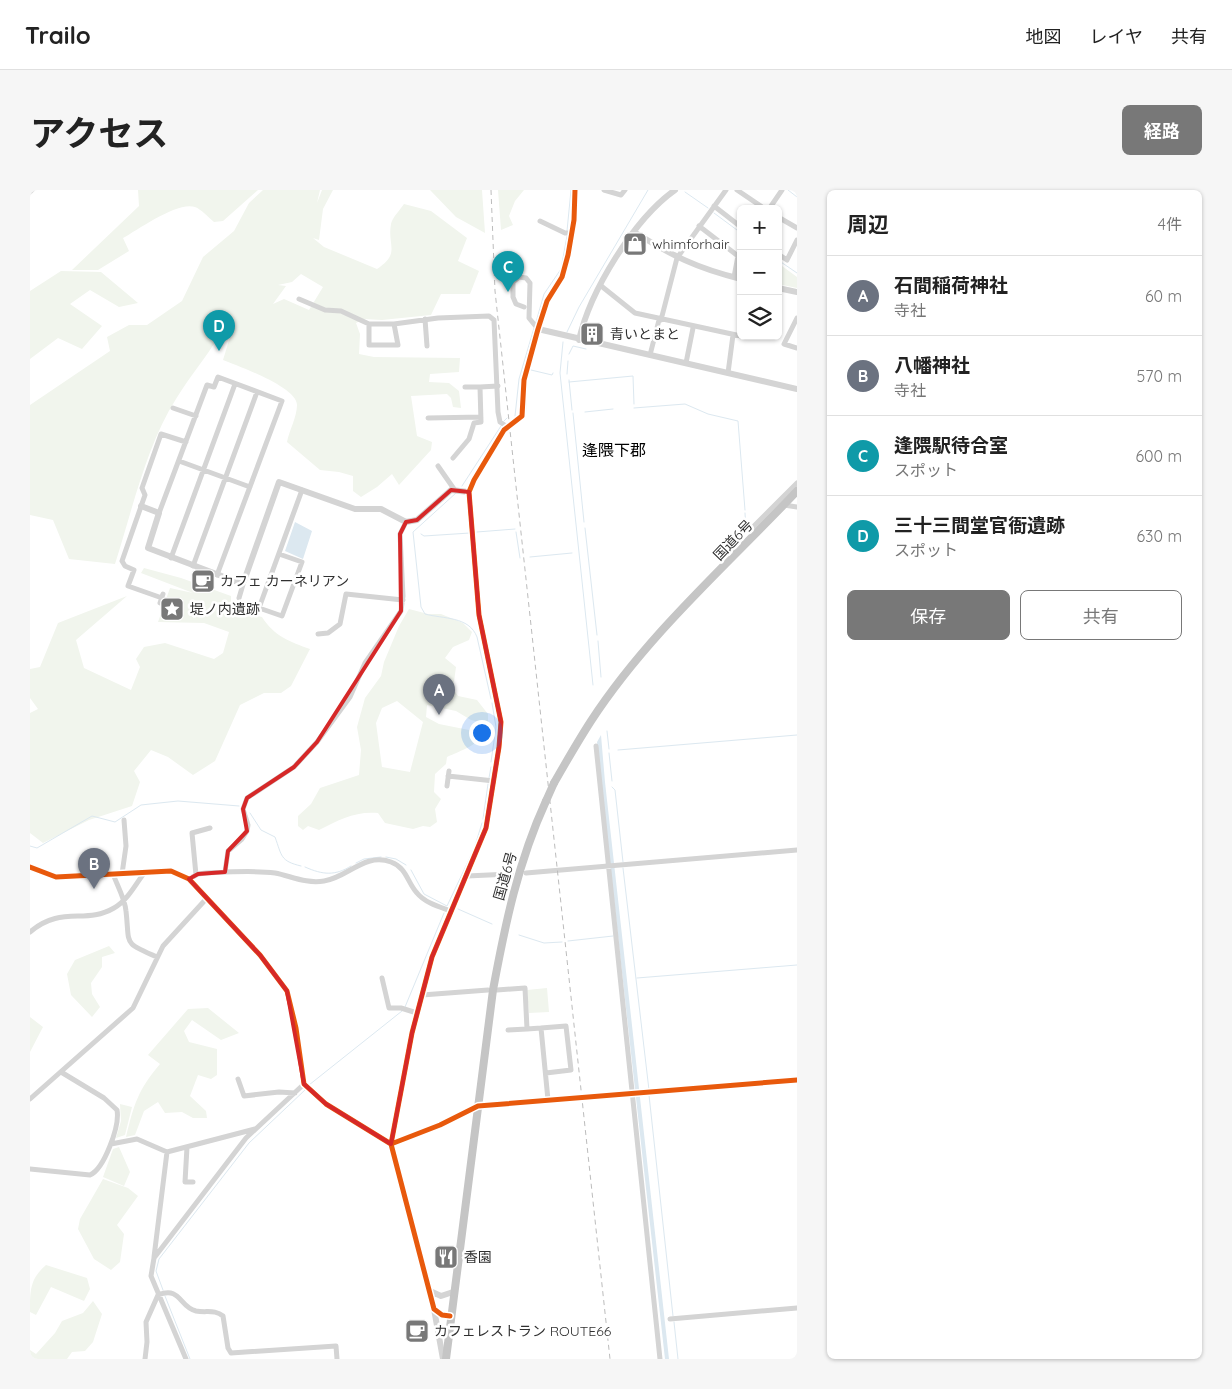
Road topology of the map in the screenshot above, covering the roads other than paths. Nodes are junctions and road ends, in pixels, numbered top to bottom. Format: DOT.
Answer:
graph roads {
  1 [pos="575,190"];
  2 [pos="604,190"];
  3 [pos="625,190"];
  4 [pos="675,190"];
  5 [pos="726,190"];
  6 [pos="738,190"];
  7 [pos="782,190"];
  8 [pos="761,205"];
  9 [pos="770,205"];
  10 [pos="714,206"];
  11 [pos="782,219"];
  12 [pos="540,221"];
  13 [pos="737,224"];
  14 [pos="699,226"];
  15 [pos="797,228"];
  16 [pos="634,232"];
  17 [pos="572,233"];
  18 [pos="797,240"];
  19 [pos="737,255"];
  20 [pos="782,257"];
  21 [pos="676,258"];
  22 [pos="737,278"];
  23 [pos="600,285"];
  24 [pos="782,289"];
  25 [pos="797,292"];
  26 [pos="299,299"];
  27 [pos="425,320"];
  28 [pos="660,320"];
  29 [pos="797,320"];
  30 [pos="370,324"];
  31 [pos="394,324"];
  32 [pos="535,327"];
  33 [pos="693,328"];
  34 [pos="733,335"];
  35 [pos="737,335"];
  36 [pos="579,340"];
  37 [pos="427,346"];
  38 [pos="797,348"];
  39 [pos="650,355"];
  40 [pos="686,363"];
  41 [pos="728,373"];
  42 [pos="235,384"];
  43 [pos="480,386"];
  44 [pos="498,386"];
  45 [pos="465,387"];
  46 [pos="797,389"];
  47 [pos="257,392"];
  48 [pos="173,408"];
  49 [pos="196,416"];
  50 [pos="481,417"];
  51 [pos="428,418"];
  52 [pos="519,419"];
  53 [pos="504,429"];
  54 [pos="186,442"];
  55 [pos="452,458"];
  56 [pos="179,461"];
  57 [pos="438,466"];
  58 [pos="203,470"];
  59 [pos="225,478"];
  60 [pos="797,483"];
  61 [pos="250,487"];
  62 [pos="454,489"];
  63 [pos="302,490"];
  64 [pos="797,491"];
  65 [pos="469,492"];
  66 [pos="784,505"];
  67 [pos="141,506"];
  68 [pos="797,507"];
  69 [pos="159,513"];
  70 [pos="406,522"];
  71 [pos="750,530"];
  72 [pos="279,554"];
  73 [pos="171,558"];
  74 [pos="193,566"];
  75 [pos="217,574"];
  76 [pos="244,581"];
  77 [pos="239,598"];
  78 [pos="162,599"];
  79 [pos="403,600"];
  80 [pos="318,634"];
  81 [pos="596,746"];
  82 [pos="494,781"];
  83 [pos="447,786"];
  84 [pos="124,820"];
  85 [pos="210,828"];
  86 [pos="797,850"];
  87 [pos="611,865"];
  88 [pos="30,867"];
  89 [pos="225,872"];
  90 [pos="526,872"];
  91 [pos="144,873"];
  92 [pos="112,874"];
  93 [pos="122,874"];
  94 [pos="196,874"];
  95 [pos="511,874"];
  96 [pos="467,876"];
  97 [pos="189,879"];
  98 [pos="207,898"];
  99 [pos="123,900"];
  100 [pos="450,911"];
  101 [pos="30,932"];
  102 [pos="157,958"];
  103 [pos="382,978"];
  104 [pos="488,990"];
  105 [pos="497,990"];
  106 [pos="422,995"];
  107 [pos="417,1013"];
  108 [pos="541,1028"];
  109 [pos="527,1029"];
  110 [pos="508,1030"];
  111 [pos="61,1072"];
  112 [pos="546,1072"];
  113 [pos="238,1079"];
  114 [pos="797,1080"];
  115 [pos="304,1084"];
  116 [pos="296,1093"];
  117 [pos="632,1093"];
  118 [pos="30,1099"];
  119 [pos="548,1100"];
  120 [pos="478,1106"];
  121 [pos="256,1129"];
  122 [pos="111,1144"];
  123 [pos="391,1144"];
  124 [pos="187,1147"];
  125 [pos="167,1152"];
  126 [pos="30,1169"];
  127 [pos="193,1182"];
  128 [pos="154,1258"];
  129 [pos="430,1290"];
  130 [pos="453,1292"];
  131 [pos="158,1295"];
  132 [pos="797,1308"];
  133 [pos="434,1310"];
  134 [pos="450,1316"];
  135 [pos="670,1319"];
  136 [pos="145,1359"];
  137 [pos="186,1359"];
  138 [pos="337,1359"];
  139 [pos="446,1359"];
  140 [pos="660,1359"];
  1 -- 17 [label="street"];
  2 -- 3 [label="street"];
  4 -- 16 [label="street"];
  5 -- 10 [label="street"];
  6 -- 8 [label="street"];
  7 -- 9 [label="street"];
  10 -- 13 [label="street"];
  10 -- 14 [label="street"];
  11 -- 15 [label="street"];
  12 -- 17 [label="street"];
  14 -- 19 [label="street"];
  14 -- 21 [label="street"];
  16 -- 21 [label="street"];
  16 -- 23 [label="street"];
  17 -- 32 [label="street"];
  18 -- 20 [label="street"];
  21 -- 22 [label="street"];
  21 -- 28 [label="street"];
  23 -- 28 [label="street"];
  23 -- 36 [label="street"];
  24 -- 25 [label="street"];
  26 -- 30 [label="street"];
  27 -- 31 [label="street"];
  27 -- 37 [label="street"];
  27 -- 44 [label="street"];
  28 -- 33 [label="street"];
  28 -- 39 [label="street"];
  29 -- 38 [label="street"];
  30 -- 31 [label="street"];
  30 -- 31 [label="street"];
  32 -- 32 [label="street"];
  32 -- 36 [label="street"];
  32 -- 52 [label="street"];
  33 -- 34 [label="street"];
  33 -- 40 [label="street"];
  34 -- 35 [label="street"];
  34 -- 41 [label="street"];
  36 -- 39 [label="street"];
  39 -- 40 [label="street"];
  40 -- 41 [label="street"];
  41 -- 46 [label="street"];
  42 -- 47 [label="street"];
  42 -- 49 [label="street"];
  42 -- 58 [label="street"];
  43 -- 44 [label="street"];
  43 -- 45 [label="street"];
  43 -- 50 [label="street"];
  44 -- 53 [label="street"];
  47 -- 59 [label="street"];
  47 -- 61 [label="street"];
  48 -- 49 [label="street"];
  49 -- 54 [label="street"];
  50 -- 51 [label="street"];
  50 -- 55 [label="street"];
  52 -- 53 [label="street"];
  53 -- 65 [label="street"];
  54 -- 56 [label="street"];
  54 -- 67 [label="street"];
  56 -- 58 [label="street"];
  56 -- 69 [label="street"];
  57 -- 62 [label="street"];
  58 -- 59 [label="street"];
  58 -- 73 [label="street"];
  59 -- 61 [label="street"];
  59 -- 74 [label="street"];
  60 -- 71 [label="street"];
  61 -- 75 [label="street"];
  62 -- 65 [label="street"];
  62 -- 70 [label="street"];
  63 -- 70 [label="street"];
  63 -- 72 [label="street"];
  63 -- 76 [label="street"];
  64 -- 66 [label="highway, 国道6号"];
  65 -- 82 [label="street"];
  66 -- 68 [label="street"];
  66 -- 120 [label="highway, 国道6号, bridge"];
  67 -- 69 [label="street"];
  67 -- 78 [label="street"];
  69 -- 73 [label="street"];
  70 -- 79 [label="street"];
  72 -- 72 [label="street"];
  73 -- 74 [label="street"];
  74 -- 75 [label="street"];
  75 -- 76 [label="street"];
  76 -- 77 [label="street"];
  79 -- 80 [label="street"];
  79 -- 89 [label="street"];
  81 -- 87 [label="street"];
  82 -- 83 [label="street"];
  82 -- 96 [label="street"];
  84 -- 93 [label="street"];
  85 -- 94 [label="street"];
  86 -- 87 [label="street"];
  87 -- 90 [label="street"];
  87 -- 117 [label="street"];
  88 -- 92 [label="street"];
  89 -- 94 [label="street"];
  89 -- 100 [label="street"];
  91 -- 93 [label="street"];
  91 -- 97 [label="street"];
  91 -- 99 [label="street"];
  92 -- 93 [label="street"];
  92 -- 99 [label="street"];
  94 -- 97 [label="street"];
  95 -- 96 [label="street"];
  96 -- 100 [label="street"];
  97 -- 98 [label="street"];
  98 -- 102 [label="street"];
  98 -- 115 [label="street"];
  99 -- 101 [label="street"];
  99 -- 102 [label="street"];
  100 -- 106 [label="street"];
  102 -- 111 [label="street"];
  103 -- 107 [label="street"];
  104 -- 106 [label="street"];
  105 -- 109 [label="street"];
  106 -- 107 [label="street"];
  107 -- 123 [label="street"];
  108 -- 109 [label="street"];
  108 -- 112 [label="street"];
  108 -- 112 [label="street"];
  109 -- 110 [label="street"];
  111 -- 118 [label="street"];
  111 -- 122 [label="street"];
  112 -- 119 [label="street"];
  113 -- 116 [label="street"];
  114 -- 117 [label="street"];
  115 -- 116 [label="street"];
  115 -- 123 [label="street"];
  116 -- 121 [label="street"];
  117 -- 119 [label="street"];
  117 -- 140 [label="street"];
  119 -- 120 [label="street"];
  120 -- 123 [label="street"];
  120 -- 130 [label="highway, 国道6号"];
  121 -- 124 [label="street"];
  121 -- 128 [label="street"];
  122 -- 125 [label="street"];
  122 -- 126 [label="street"];
  123 -- 129 [label="street"];
  124 -- 125 [label="street"];
  124 -- 127 [label="street"];
  125 -- 128 [label="street"];
  128 -- 131 [label="street"];
  129 -- 130 [label="street"];
  129 -- 133 [label="street"];
  130 -- 134 [label="highway, 国道6号"];
  131 -- 136 [label="street"];
  131 -- 137 [label="street"];
  131 -- 138 [label="street"];
  132 -- 135 [label="street"];
  133 -- 134 [label="street"];
  133 -- 139 [label="street"];
  134 -- 139 [label="highway, 国道6号"];
}
